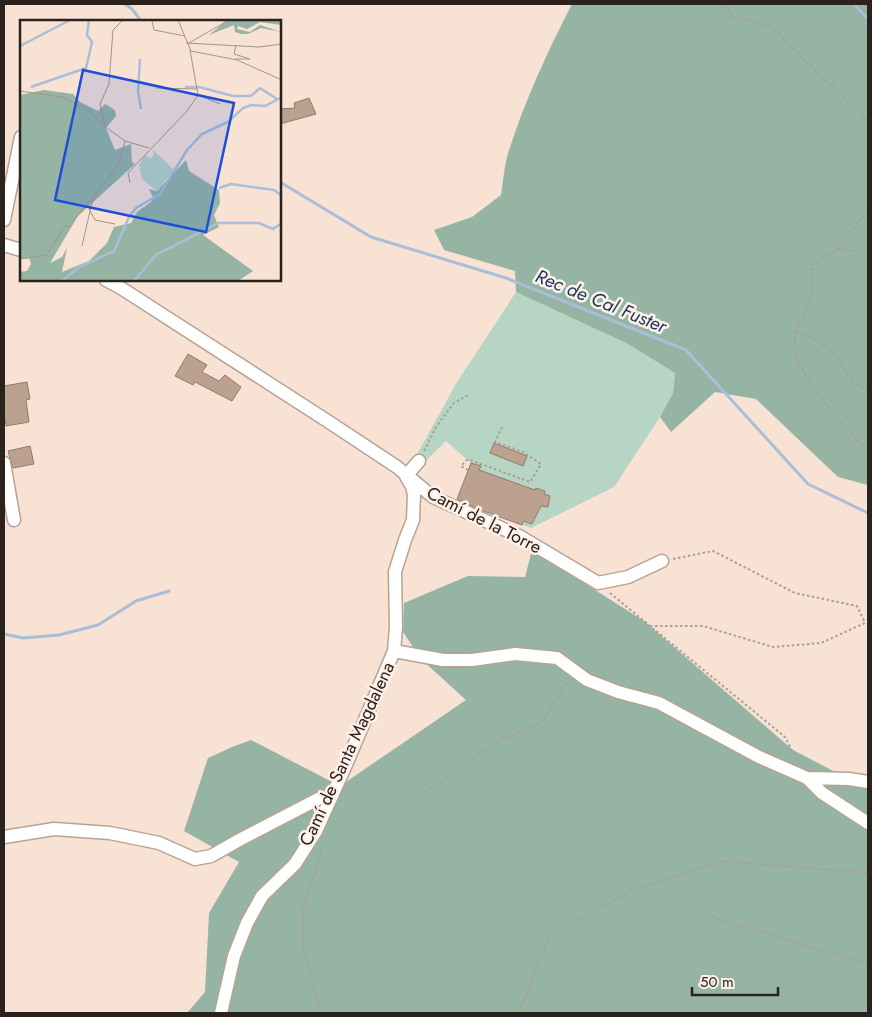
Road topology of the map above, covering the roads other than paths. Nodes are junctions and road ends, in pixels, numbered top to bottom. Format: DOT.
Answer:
graph roads {
  1 [pos="20,142"];
  2 [pos="4,220"];
  3 [pos="4,245"];
  4 [pos="20,250"];
  5 [pos="108,281"];
  6 [pos="419,461"];
  7 [pos="4,463"];
  8 [pos="406,476"];
  9 [pos="14,520"];
  10 [pos="662,561"];
  11 [pos="394,651"];
  12 [pos="807,778"];
  13 [pos="868,782"];
  14 [pos="329,800"];
  15 [pos="868,823"];
  16 [pos="4,837"];
  17 [pos="221,1013"];
  1 -- 2 [label="street"];
  3 -- 4 [label="street"];
  5 -- 8 [label="street, Camí de la Torre"];
  6 -- 8 [label="street"];
  7 -- 9 [label="street"];
  8 -- 10 [label="street, Camí de la Torre"];
  8 -- 11 [label="street, Camí de Santa Magdalena"];
  11 -- 12 [label="street"];
  11 -- 14 [label="street, Camí de Santa Magdalena"];
  12 -- 13 [label="street"];
  12 -- 15 [label="street"];
  14 -- 16 [label="street"];
  14 -- 17 [label="street, Camí de Santa Magdalena"];
}
